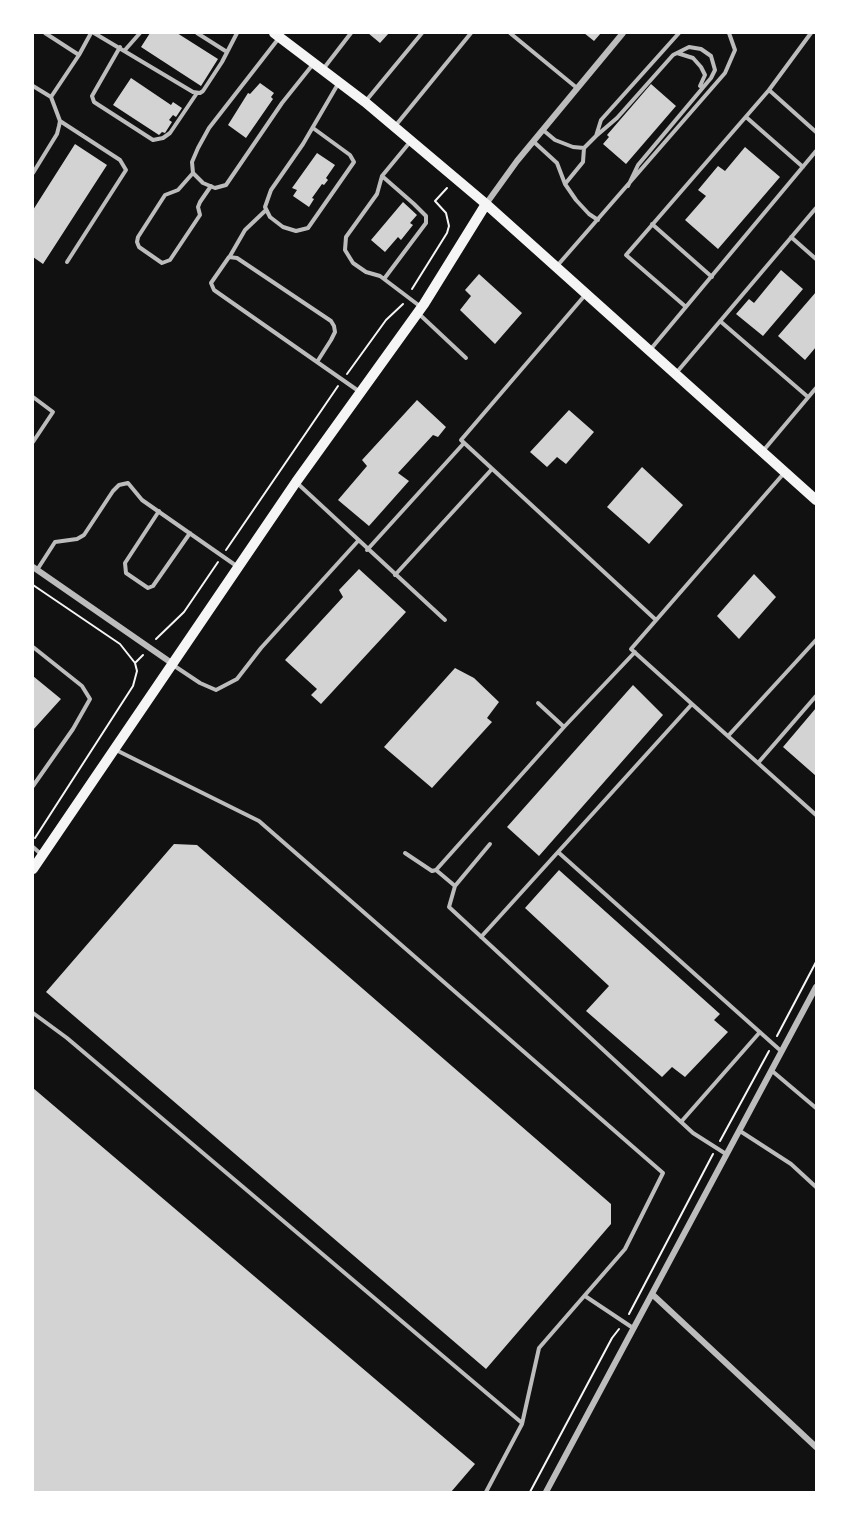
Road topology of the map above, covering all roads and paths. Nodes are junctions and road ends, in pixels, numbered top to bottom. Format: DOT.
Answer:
graph roads {
  1 [pos="45,33"];
  2 [pos="92,33"];
  3 [pos="140,33"];
  4 [pos="197,33"];
  5 [pos="237,33"];
  6 [pos="351,33"];
  7 [pos="422,33"];
  8 [pos="471,33"];
  9 [pos="510,33"];
  10 [pos="623,33"];
  11 [pos="679,33"];
  12 [pos="729,33"];
  13 [pos="811,33"];
  14 [pos="277,35"];
  15 [pos="120,47"];
  16 [pos="125,50"];
  17 [pos="227,52"];
  18 [pos="677,53"];
  19 [pos="79,55"];
  20 [pos="319,66"];
  21 [pos="339,82"];
  22 [pos="33,86"];
  23 [pos="577,88"];
  24 [pos="699,90"];
  25 [pos="769,90"];
  26 [pos="197,93"];
  27 [pos="51,97"];
  28 [pos="365,102"];
  29 [pos="746,117"];
  30 [pos="60,121"];
  31 [pos="394,127"];
  32 [pos="313,128"];
  33 [pos="542,130"];
  34 [pos="816,132"];
  35 [pos="596,136"];
  36 [pos="411,141"];
  37 [pos="533,141"];
  38 [pos="584,148"];
  39 [pos="816,151"];
  40 [pos="803,167"];
  41 [pos="33,172"];
  42 [pos="193,173"];
  43 [pos="382,176"];
  44 [pos="456,178"];
  45 [pos="565,184"];
  46 [pos="211,186"];
  47 [pos="628,186"];
  48 [pos="486,204"];
  49 [pos="816,208"];
  50 [pos="266,210"];
  51 [pos="598,220"];
  52 [pos="652,225"];
  53 [pos="791,237"];
  54 [pos="229,257"];
  55 [pos="816,259"];
  56 [pos="67,262"];
  57 [pos="556,267"];
  58 [pos="712,277"];
  59 [pos="384,279"];
  60 [pos="586,294"];
  61 [pos="407,297"];
  62 [pos="686,307"];
  63 [pos="420,310"];
  64 [pos="720,321"];
  65 [pos="650,350"];
  66 [pos="466,358"];
  67 [pos="317,362"];
  68 [pos="675,373"];
  69 [pos="342,380"];
  70 [pos="816,388"];
  71 [pos="361,393"];
  72 [pos="33,397"];
  73 [pos="808,397"];
  74 [pos="33,442"];
  75 [pos="464,443"];
  76 [pos="762,451"];
  77 [pos="492,469"];
  78 [pos="785,472"];
  79 [pos="296,482"];
  80 [pos="816,498"];
  81 [pos="159,511"];
  82 [pos="190,533"];
  83 [pos="357,541"];
  84 [pos="367,550"];
  85 [pos="222,555"];
  86 [pos="238,567"];
  87 [pos="35,568"];
  88 [pos="395,575"];
  89 [pos="33,585"];
  90 [pos="445,620"];
  91 [pos="656,620"];
  92 [pos="816,640"];
  93 [pos="33,647"];
  94 [pos="149,648"];
  95 [pos="635,652"];
  96 [pos="135,663"];
  97 [pos="173,664"];
  98 [pos="816,696"];
  99 [pos="538,703"];
  100 [pos="692,704"];
  101 [pos="564,727"];
  102 [pos="728,736"];
  103 [pos="115,749"];
  104 [pos="758,763"];
  105 [pos="33,786"];
  106 [pos="816,815"];
  107 [pos="33,841"];
  108 [pos="490,844"];
  109 [pos="33,847"];
  110 [pos="558,852"];
  111 [pos="405,853"];
  112 [pos="42,855"];
  113 [pos="33,869"];
  114 [pos="436,870"];
  115 [pos="455,886"];
  116 [pos="481,937"];
  117 [pos="816,962"];
  118 [pos="816,988"];
  119 [pos="33,1013"];
  120 [pos="760,1032"];
  121 [pos="772,1044"];
  122 [pos="782,1052"];
  123 [pos="771,1070"];
  124 [pos="816,1108"];
  125 [pos="681,1122"];
  126 [pos="739,1130"];
  127 [pos="716,1148"];
  128 [pos="726,1154"];
  129 [pos="816,1187"];
  130 [pos="652,1294"];
  131 [pos="585,1296"];
  132 [pos="624,1322"];
  133 [pos="633,1328"];
  134 [pos="522,1424"];
  135 [pos="816,1447"];
  136 [pos="486,1492"];
  137 [pos="530,1492"];
  138 [pos="546,1492"];
  1 -- 19 [label="lane"];
  2 -- 15 [label="lane"];
  2 -- 19 [label="lane"];
  3 -- 16 [label="lane"];
  4 -- 17 [label="lane"];
  5 -- 17 [label="lane"];
  6 -- 20 [label="lane"];
  7 -- 28 [label="lane"];
  8 -- 31 [label="lane"];
  9 -- 23 [label="lane"];
  10 -- 23 [label="street"];
  11 -- 35 [label="lane"];
  12 -- 47 [label="lane"];
  13 -- 25 [label="lane"];
  14 -- 20 [label="main road"];
  14 -- 42 [label="lane"];
  15 -- 16 [label="lane"];
  15 -- 26 [label="lane"];
  16 -- 26 [label="lane"];
  17 -- 26 [label="lane"];
  18 -- 24 [label="lane"];
  18 -- 24 [label="lane"];
  18 -- 35 [label="lane"];
  19 -- 27 [label="lane"];
  20 -- 21 [label="main road"];
  20 -- 46 [label="lane"];
  21 -- 28 [label="main road"];
  21 -- 32 [label="lane"];
  22 -- 27 [label="lane"];
  23 -- 33 [label="street"];
  24 -- 47 [label="lane"];
  25 -- 29 [label="lane"];
  25 -- 34 [label="lane"];
  27 -- 30 [label="lane"];
  28 -- 31 [label="main road"];
  29 -- 40 [label="lane"];
  29 -- 52 [label="lane"];
  30 -- 41 [label="lane"];
  30 -- 56 [label="lane"];
  31 -- 36 [label="main road"];
  32 -- 50 [label="lane"];
  32 -- 50 [label="lane"];
  33 -- 37 [label="street"];
  33 -- 38 [label="lane"];
  35 -- 38 [label="lane"];
  36 -- 43 [label="lane"];
  36 -- 44 [label="main road"];
  37 -- 45 [label="lane"];
  37 -- 48 [label="street"];
  38 -- 45 [label="lane"];
  39 -- 40 [label="lane"];
  40 -- 58 [label="lane"];
  42 -- 46 [label="lane"];
  42 -- 46 [label="lane"];
  43 -- 59 [label="lane"];
  43 -- 59 [label="lane"];
  44 -- 48 [label="main road"];
  44 -- 61 [label="path"];
  45 -- 51 [label="lane"];
  47 -- 51 [label="lane"];
  48 -- 57 [label="main road"];
  48 -- 63 [label="main road"];
  49 -- 53 [label="lane"];
  50 -- 54 [label="lane"];
  51 -- 57 [label="lane"];
  52 -- 58 [label="lane"];
  52 -- 62 [label="lane"];
  53 -- 55 [label="lane"];
  53 -- 64 [label="lane"];
  54 -- 67 [label="lane"];
  54 -- 67 [label="lane"];
  57 -- 60 [label="main road"];
  58 -- 62 [label="lane"];
  59 -- 61 [label="lane"];
  60 -- 65 [label="main road"];
  60 -- 75 [label="lane"];
  61 -- 63 [label="lane"];
  61 -- 69 [label="path"];
  62 -- 65 [label="lane"];
  63 -- 66 [label="lane"];
  63 -- 71 [label="main road"];
  64 -- 68 [label="lane"];
  64 -- 73 [label="lane"];
  65 -- 68 [label="main road"];
  67 -- 69 [label="lane"];
  68 -- 76 [label="main road"];
  69 -- 71 [label="lane"];
  69 -- 85 [label="path"];
  70 -- 73 [label="lane"];
  71 -- 79 [label="main road"];
  72 -- 74 [label="lane"];
  73 -- 76 [label="lane"];
  75 -- 77 [label="lane"];
  75 -- 84 [label="lane"];
  76 -- 78 [label="main road"];
  77 -- 88 [label="lane"];
  77 -- 91 [label="lane"];
  78 -- 80 [label="main road"];
  78 -- 91 [label="lane"];
  79 -- 83 [label="lane"];
  79 -- 86 [label="main road"];
  81 -- 82 [label="lane"];
  81 -- 82 [label="lane"];
  81 -- 87 [label="lane"];
  82 -- 85 [label="lane"];
  83 -- 84 [label="lane"];
  83 -- 97 [label="lane"];
  84 -- 88 [label="lane"];
  85 -- 86 [label="lane"];
  85 -- 94 [label="path"];
  86 -- 97 [label="main road"];
  87 -- 94 [label="street"];
  88 -- 90 [label="lane"];
  89 -- 96 [label="path"];
  91 -- 95 [label="lane"];
  92 -- 102 [label="lane"];
  93 -- 105 [label="lane"];
  94 -- 96 [label="path"];
  94 -- 97 [label="street"];
  95 -- 100 [label="lane"];
  95 -- 101 [label="lane"];
  96 -- 107 [label="path"];
  97 -- 103 [label="main road"];
  98 -- 104 [label="lane"];
  99 -- 101 [label="lane"];
  100 -- 102 [label="lane"];
  100 -- 110 [label="lane"];
  101 -- 114 [label="lane"];
  102 -- 104 [label="lane"];
  103 -- 112 [label="main road"];
  103 -- 131 [label="lane"];
  104 -- 106 [label="lane"];
  108 -- 115 [label="lane"];
  109 -- 112 [label="lane"];
  110 -- 116 [label="lane"];
  110 -- 120 [label="lane"];
  111 -- 114 [label="lane"];
  112 -- 113 [label="main road"];
  114 -- 115 [label="lane"];
  115 -- 116 [label="lane"];
  116 -- 125 [label="lane"];
  117 -- 121 [label="path"];
  118 -- 122 [label="street"];
  119 -- 134 [label="lane"];
  120 -- 121 [label="lane"];
  120 -- 125 [label="lane"];
  121 -- 122 [label="lane"];
  121 -- 127 [label="path"];
  122 -- 123 [label="street"];
  123 -- 124 [label="lane"];
  123 -- 126 [label="street"];
  125 -- 127 [label="lane"];
  126 -- 128 [label="street"];
  126 -- 129 [label="lane"];
  127 -- 128 [label="lane"];
  127 -- 132 [label="path"];
  128 -- 130 [label="street"];
  130 -- 133 [label="street"];
  130 -- 135 [label="street"];
  131 -- 132 [label="lane"];
  131 -- 134 [label="lane"];
  132 -- 133 [label="lane"];
  132 -- 137 [label="path"];
  133 -- 138 [label="street"];
  134 -- 136 [label="lane"];
}
